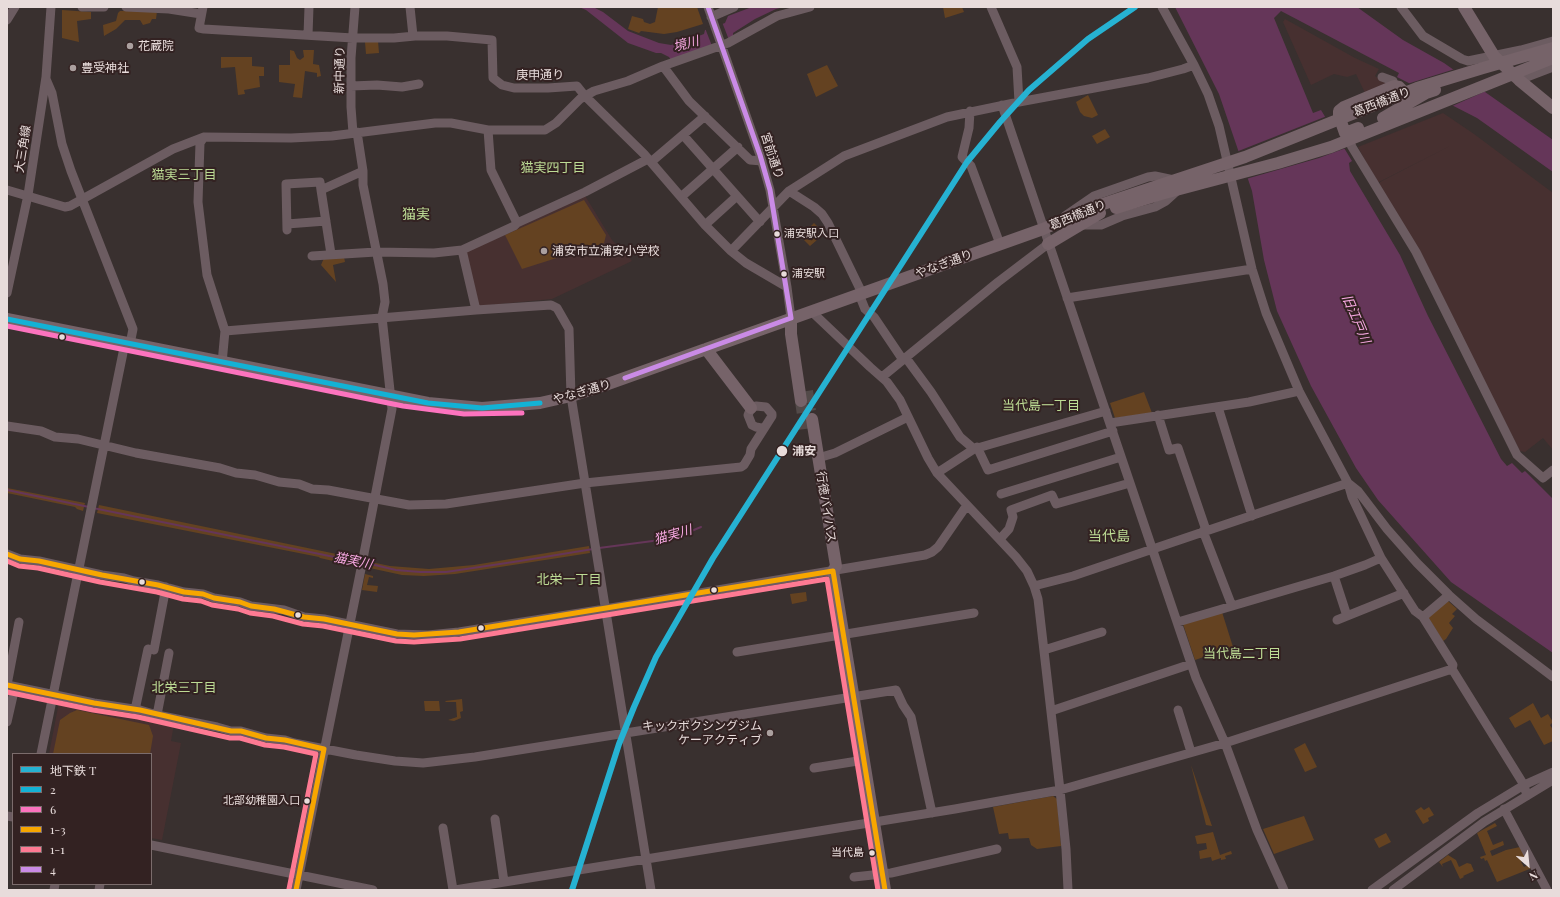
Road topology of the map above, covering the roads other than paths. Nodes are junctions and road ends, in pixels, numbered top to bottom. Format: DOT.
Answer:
graph roads {
  1 [pos="15,7"];
  2 [pos="51,7"];
  3 [pos="82,7"];
  4 [pos="104,7"];
  5 [pos="126,7"];
  6 [pos="309,7"];
  7 [pos="355,7"];
  8 [pos="410,7"];
  9 [pos="708,7"];
  10 [pos="734,7"];
  11 [pos="810,7"];
  12 [pos="991,7"];
  13 [pos="1162,7"];
  14 [pos="1401,7"];
  15 [pos="1464,7"];
  16 [pos="202,11"];
  17 [pos="7,20"];
  18 [pos="712,21"];
  19 [pos="308,36"];
  20 [pos="412,36"];
  21 [pos="352,38"];
  22 [pos="1553,41"];
  23 [pos="721,44"];
  24 [pos="1553,48"];
  25 [pos="1494,56"];
  26 [pos="1553,58"];
  27 [pos="1194,65"];
  28 [pos="663,66"];
  29 [pos="1553,67"];
  30 [pos="1482,68"];
  31 [pos="46,77"];
  32 [pos="1382,77"];
  33 [pos="1519,80"];
  34 [pos="1487,83"];
  35 [pos="419,84"];
  36 [pos="351,86"];
  37 [pos="1394,86"];
  38 [pos="585,96"];
  39 [pos="1019,102"];
  40 [pos="1002,105"];
  41 [pos="1553,108"];
  42 [pos="970,111"];
  43 [pos="705,116"];
  44 [pos="1384,118"];
  45 [pos="1357,124"];
  46 [pos="488,130"];
  47 [pos="355,133"];
  48 [pos="1345,133"];
  49 [pos="683,135"];
  50 [pos="204,137"];
  51 [pos="738,147"];
  52 [pos="1245,157"];
  53 [pos="1292,159"];
  54 [pos="650,161"];
  55 [pos="762,161"];
  56 [pos="713,169"];
  57 [pos="363,170"];
  58 [pos="1229,170"];
  59 [pos="7,190"];
  60 [pos="321,190"];
  61 [pos="789,191"];
  62 [pos="28,196"];
  63 [pos="737,196"];
  64 [pos="681,197"];
  65 [pos="82,200"];
  66 [pos="774,207"];
  67 [pos="1099,209"];
  68 [pos="326,221"];
  69 [pos="760,222"];
  70 [pos="517,223"];
  71 [pos="1058,223"];
  72 [pos="704,225"];
  73 [pos="1080,225"];
  74 [pos="1043,228"];
  75 [pos="1000,244"];
  76 [pos="1048,244"];
  77 [pos="462,250"];
  78 [pos="731,251"];
  79 [pos="376,252"];
  80 [pos="331,254"];
  81 [pos="312,256"];
  82 [pos="1252,269"];
  83 [pos="787,287"];
  84 [pos="7,293"];
  85 [pos="860,294"];
  86 [pos="1067,298"];
  87 [pos="476,310"];
  88 [pos="811,311"];
  89 [pos="382,318"];
  90 [pos="791,318"];
  91 [pos="7,319"];
  92 [pos="225,331"];
  93 [pos="128,343"];
  94 [pos="706,349"];
  95 [pos="905,359"];
  96 [pos="222,363"];
  97 [pos="882,376"];
  98 [pos="1299,391"];
  99 [pos="391,396"];
  100 [pos="571,396"];
  101 [pos="804,396"];
  102 [pos="1218,407"];
  103 [pos="751,408"];
  104 [pos="1106,411"];
  105 [pos="1158,415"];
  106 [pos="908,418"];
  107 [pos="7,426"];
  108 [pos="765,427"];
  109 [pos="1111,427"];
  110 [pos="104,445"];
  111 [pos="976,448"];
  112 [pos="1121,457"];
  113 [pos="818,458"];
  114 [pos="1553,470"];
  115 [pos="937,473"];
  116 [pos="1130,482"];
  117 [pos="585,483"];
  118 [pos="1348,483"];
  119 [pos="1002,494"];
  120 [pos="375,500"];
  121 [pos="967,505"];
  122 [pos="1252,516"];
  123 [pos="1205,531"];
  124 [pos="1000,539"];
  125 [pos="1153,549"];
  126 [pos="7,554"];
  127 [pos="1381,558"];
  128 [pos="78,570"];
  129 [pos="833,571"];
  130 [pos="1334,576"];
  131 [pos="1034,586"];
  132 [pos="166,587"];
  133 [pos="1404,593"];
  134 [pos="1449,595"];
  135 [pos="1232,606"];
  136 [pos="605,609"];
  137 [pos="974,613"];
  138 [pos="1347,616"];
  139 [pos="1423,617"];
  140 [pos="1337,620"];
  141 [pos="19,622"];
  142 [pos="1178,622"];
  143 [pos="350,625"];
  144 [pos="1102,632"];
  145 [pos="844,634"];
  146 [pos="1044,650"];
  147 [pos="737,652"];
  148 [pos="169,653"];
  149 [pos="1191,664"];
  150 [pos="1452,669"];
  151 [pos="1553,677"];
  152 [pos="10,686"];
  153 [pos="53,694"];
  154 [pos="854,697"];
  155 [pos="135,710"];
  156 [pos="1178,710"];
  157 [pos="1051,711"];
  158 [pos="157,715"];
  159 [pos="7,722"];
  160 [pos="625,734"];
  161 [pos="1225,743"];
  162 [pos="324,749"];
  163 [pos="1191,752"];
  164 [pos="41,753"];
  165 [pos="864,760"];
  166 [pos="814,768"];
  167 [pos="1552,776"];
  168 [pos="1524,785"];
  169 [pos="1060,790"];
  170 [pos="1527,796"];
  171 [pos="1504,809"];
  172 [pos="932,813"];
  173 [pos="495,820"];
  174 [pos="874,822"];
  175 [pos="443,828"];
  176 [pos="152,845"];
  177 [pos="997,849"];
  178 [pos="646,859"];
  179 [pos="882,874"];
  180 [pos="299,875"];
  181 [pos="854,877"];
  182 [pos="504,882"];
  183 [pos="296,890"];
  184 [pos="373,890"];
  185 [pos="454,890"];
  186 [pos="651,890"];
  187 [pos="885,890"];
  188 [pos="1068,890"];
  189 [pos="1284,890"];
  190 [pos="1372,890"];
  191 [pos="1392,890"];
  192 [pos="1547,890"];
  1 -- 17 [label="street"];
  2 -- 31 [label="street, 大三角線"];
  3 -- 4 [label="street"];
  5 -- 16 [label="street"];
  6 -- 19 [label="street"];
  7 -- 21 [label="street, 新中通り"];
  8 -- 20 [label="street"];
  9 -- 18 [label="street, 宮前通り"];
  10 -- 18 [label="street"];
  11 -- 23 [label="street"];
  12 -- 39 [label="street"];
  13 -- 27 [label="street"];
  14 -- 25 [label="street"];
  15 -- 25 [label="main road"];
  16 -- 19 [label="street"];
  18 -- 23 [label="street, 宮前通り"];
  19 -- 21 [label="street"];
  20 -- 21 [label="street"];
  20 -- 38 [label="street, 庚申通り"];
  21 -- 36 [label="street, 新中通り"];
  22 -- 25 [label="street"];
  23 -- 28 [label="street"];
  23 -- 55 [label="street, 宮前通り"];
  24 -- 30 [label="main road, 葛西橋通り"];
  25 -- 33 [label="main road"];
  26 -- 34 [label="main road, 葛西橋通り"];
  27 -- 39 [label="street"];
  27 -- 58 [label="street"];
  28 -- 38 [label="street"];
  28 -- 43 [label="street"];
  29 -- 33 [label="street"];
  30 -- 44 [label="main road"];
  30 -- 52 [label="main road, 葛西橋通り"];
  31 -- 62 [label="street, 大三角線"];
  31 -- 65 [label="street"];
  32 -- 37 [label="street"];
  33 -- 41 [label="main road"];
  34 -- 44 [label="main road"];
  34 -- 53 [label="main road, 葛西橋通り"];
  35 -- 36 [label="street"];
  36 -- 47 [label="street, 新中通り"];
  37 -- 45 [label="main road"];
  37 -- 48 [label="main road"];
  38 -- 46 [label="street"];
  38 -- 54 [label="street"];
  39 -- 40 [label="street"];
  40 -- 42 [label="street"];
  40 -- 74 [label="street"];
  42 -- 61 [label="street"];
  42 -- 75 [label="street"];
  43 -- 49 [label="street"];
  43 -- 51 [label="street"];
  44 -- 45 [label="main road"];
  45 -- 48 [label="main road"];
  45 -- 52 [label="main road"];
  45 -- 53 [label="main road"];
  46 -- 47 [label="street"];
  46 -- 70 [label="street"];
  47 -- 50 [label="street"];
  47 -- 57 [label="street, 新中通り"];
  48 -- 114 [label="street"];
  49 -- 54 [label="street"];
  49 -- 56 [label="street"];
  50 -- 65 [label="street"];
  50 -- 92 [label="street"];
  51 -- 55 [label="street"];
  51 -- 56 [label="street"];
  52 -- 67 [label="main road, 葛西橋通り"];
  53 -- 67 [label="main road, 葛西橋通り"];
  54 -- 64 [label="street"];
  54 -- 70 [label="street"];
  55 -- 66 [label="street, 宮前通り"];
  56 -- 63 [label="street"];
  56 -- 64 [label="street"];
  57 -- 60 [label="street"];
  57 -- 79 [label="street, 新中通り"];
  58 -- 71 [label="street"];
  58 -- 73 [label="street"];
  58 -- 82 [label="street"];
  59 -- 62 [label="street"];
  60 -- 68 [label="street"];
  60 -- 68 [label="street"];
  61 -- 66 [label="street"];
  61 -- 85 [label="street"];
  62 -- 65 [label="street"];
  62 -- 84 [label="street, 大三角線"];
  63 -- 69 [label="street"];
  63 -- 72 [label="street"];
  64 -- 72 [label="street"];
  65 -- 93 [label="street"];
  66 -- 69 [label="street"];
  66 -- 83 [label="street, 宮前通り"];
  67 -- 71 [label="main road, 葛西橋通り"];
  67 -- 73 [label="main road"];
  68 -- 80 [label="street"];
  69 -- 78 [label="street"];
  70 -- 77 [label="street"];
  71 -- 73 [label="street"];
  71 -- 74 [label="main road, 葛西橋通り"];
  72 -- 78 [label="street"];
  73 -- 76 [label="main road"];
  74 -- 75 [label="main road, やなぎ通り"];
  74 -- 76 [label="street"];
  75 -- 85 [label="main road, やなぎ通り"];
  76 -- 86 [label="street"];
  76 -- 95 [label="street"];
  77 -- 79 [label="street"];
  77 -- 87 [label="street"];
  78 -- 83 [label="street"];
  79 -- 80 [label="street"];
  79 -- 89 [label="street, 新中通り"];
  80 -- 81 [label="street"];
  82 -- 86 [label="street"];
  82 -- 98 [label="street"];
  83 -- 90 [label="street, 宮前通り"];
  85 -- 88 [label="main road, やなぎ通り"];
  85 -- 95 [label="street"];
  86 -- 104 [label="street"];
  87 -- 89 [label="street"];
  87 -- 100 [label="street"];
  88 -- 90 [label="main road, やなぎ通り"];
  88 -- 97 [label="street"];
  89 -- 92 [label="street"];
  89 -- 99 [label="street, 新中通り"];
  90 -- 94 [label="main road, やなぎ通り"];
  90 -- 101 [label="main road"];
  91 -- 93 [label="main road, やなぎ通り"];
  92 -- 96 [label="street"];
  93 -- 96 [label="main road, やなぎ通り"];
  93 -- 110 [label="street"];
  94 -- 100 [label="main road, やなぎ通り"];
  94 -- 103 [label="main road"];
  95 -- 97 [label="street"];
  95 -- 111 [label="street"];
  96 -- 99 [label="main road, やなぎ通り"];
  97 -- 106 [label="street"];
  98 -- 102 [label="street"];
  98 -- 118 [label="street"];
  99 -- 100 [label="main road, やなぎ通り"];
  99 -- 120 [label="street, 新中通り"];
  100 -- 117 [label="street"];
  102 -- 105 [label="street"];
  102 -- 122 [label="street"];
  103 -- 108 [label="street"];
  103 -- 108 [label="street"];
  104 -- 109 [label="street"];
  104 -- 111 [label="street"];
  105 -- 109 [label="street"];
  105 -- 123 [label="street"];
  106 -- 113 [label="street"];
  106 -- 115 [label="street"];
  107 -- 110 [label="street"];
  108 -- 117 [label="street"];
  109 -- 111 [label="street"];
  109 -- 112 [label="street"];
  110 -- 120 [label="street"];
  110 -- 128 [label="street"];
  111 -- 115 [label="street"];
  112 -- 116 [label="street"];
  112 -- 119 [label="street"];
  113 -- 129 [label="main road, 行徳バイパス"];
  113 -- 129 [label="main road, 行徳バイパス"];
  115 -- 121 [label="street"];
  116 -- 124 [label="street"];
  116 -- 125 [label="street"];
  117 -- 120 [label="street"];
  117 -- 136 [label="street"];
  118 -- 122 [label="street"];
  118 -- 127 [label="street"];
  118 -- 134 [label="street"];
  120 -- 143 [label="street, 新中通り"];
  121 -- 124 [label="street"];
  121 -- 129 [label="street"];
  122 -- 123 [label="street"];
  123 -- 125 [label="street"];
  123 -- 135 [label="street"];
  124 -- 131 [label="street"];
  125 -- 131 [label="street"];
  125 -- 142 [label="street"];
  126 -- 128 [label="street"];
  127 -- 130 [label="street"];
  127 -- 133 [label="street"];
  128 -- 132 [label="street"];
  128 -- 153 [label="street"];
  129 -- 136 [label="street"];
  129 -- 145 [label="main road, 行徳バイパス"];
  130 -- 135 [label="street"];
  130 -- 138 [label="street"];
  131 -- 146 [label="street"];
  132 -- 143 [label="street"];
  132 -- 155 [label="street"];
  133 -- 138 [label="street"];
  133 -- 139 [label="street"];
  134 -- 139 [label="street"];
  134 -- 151 [label="street"];
  135 -- 142 [label="street"];
  136 -- 143 [label="street"];
  136 -- 160 [label="street"];
  137 -- 145 [label="street"];
  138 -- 140 [label="street"];
  139 -- 150 [label="street"];
  141 -- 152 [label="street"];
  142 -- 149 [label="street"];
  143 -- 162 [label="street, 新中通り"];
  144 -- 146 [label="street"];
  145 -- 147 [label="street"];
  145 -- 154 [label="main road, 行徳バイパス"];
  146 -- 157 [label="street"];
  148 -- 158 [label="street"];
  149 -- 157 [label="street"];
  149 -- 161 [label="street"];
  150 -- 161 [label="street"];
  150 -- 168 [label="street"];
  152 -- 153 [label="street"];
  152 -- 159 [label="street"];
  153 -- 155 [label="street"];
  153 -- 164 [label="street"];
  154 -- 160 [label="street"];
  154 -- 165 [label="main road, 行徳バイパス"];
  154 -- 172 [label="street"];
  155 -- 158 [label="street"];
  156 -- 163 [label="street"];
  157 -- 169 [label="street"];
  158 -- 162 [label="street"];
  160 -- 162 [label="street"];
  160 -- 178 [label="street"];
  161 -- 163 [label="street"];
  161 -- 189 [label="street"];
  162 -- 180 [label="street, 新中通り"];
  163 -- 169 [label="street"];
  165 -- 166 [label="street"];
  165 -- 174 [label="main road, 行徳バイパス"];
  167 -- 168 [label="street"];
  167 -- 170 [label="street"];
  168 -- 170 [label="street"];
  168 -- 190 [label="street"];
  169 -- 172 [label="street"];
  169 -- 188 [label="street"];
  170 -- 171 [label="street"];
  171 -- 191 [label="street"];
  171 -- 192 [label="street"];
  172 -- 174 [label="street"];
  173 -- 182 [label="street"];
  174 -- 178 [label="street"];
  174 -- 179 [label="main road, 行徳バイパス"];
  175 -- 185 [label="street"];
  176 -- 180 [label="street"];
  177 -- 179 [label="street"];
  178 -- 182 [label="street"];
  178 -- 186 [label="street"];
  179 -- 181 [label="street"];
  179 -- 187 [label="main road, 行徳バイパス"];
  180 -- 183 [label="street, 新中通り"];
  180 -- 184 [label="street"];
  182 -- 185 [label="street"];
}
